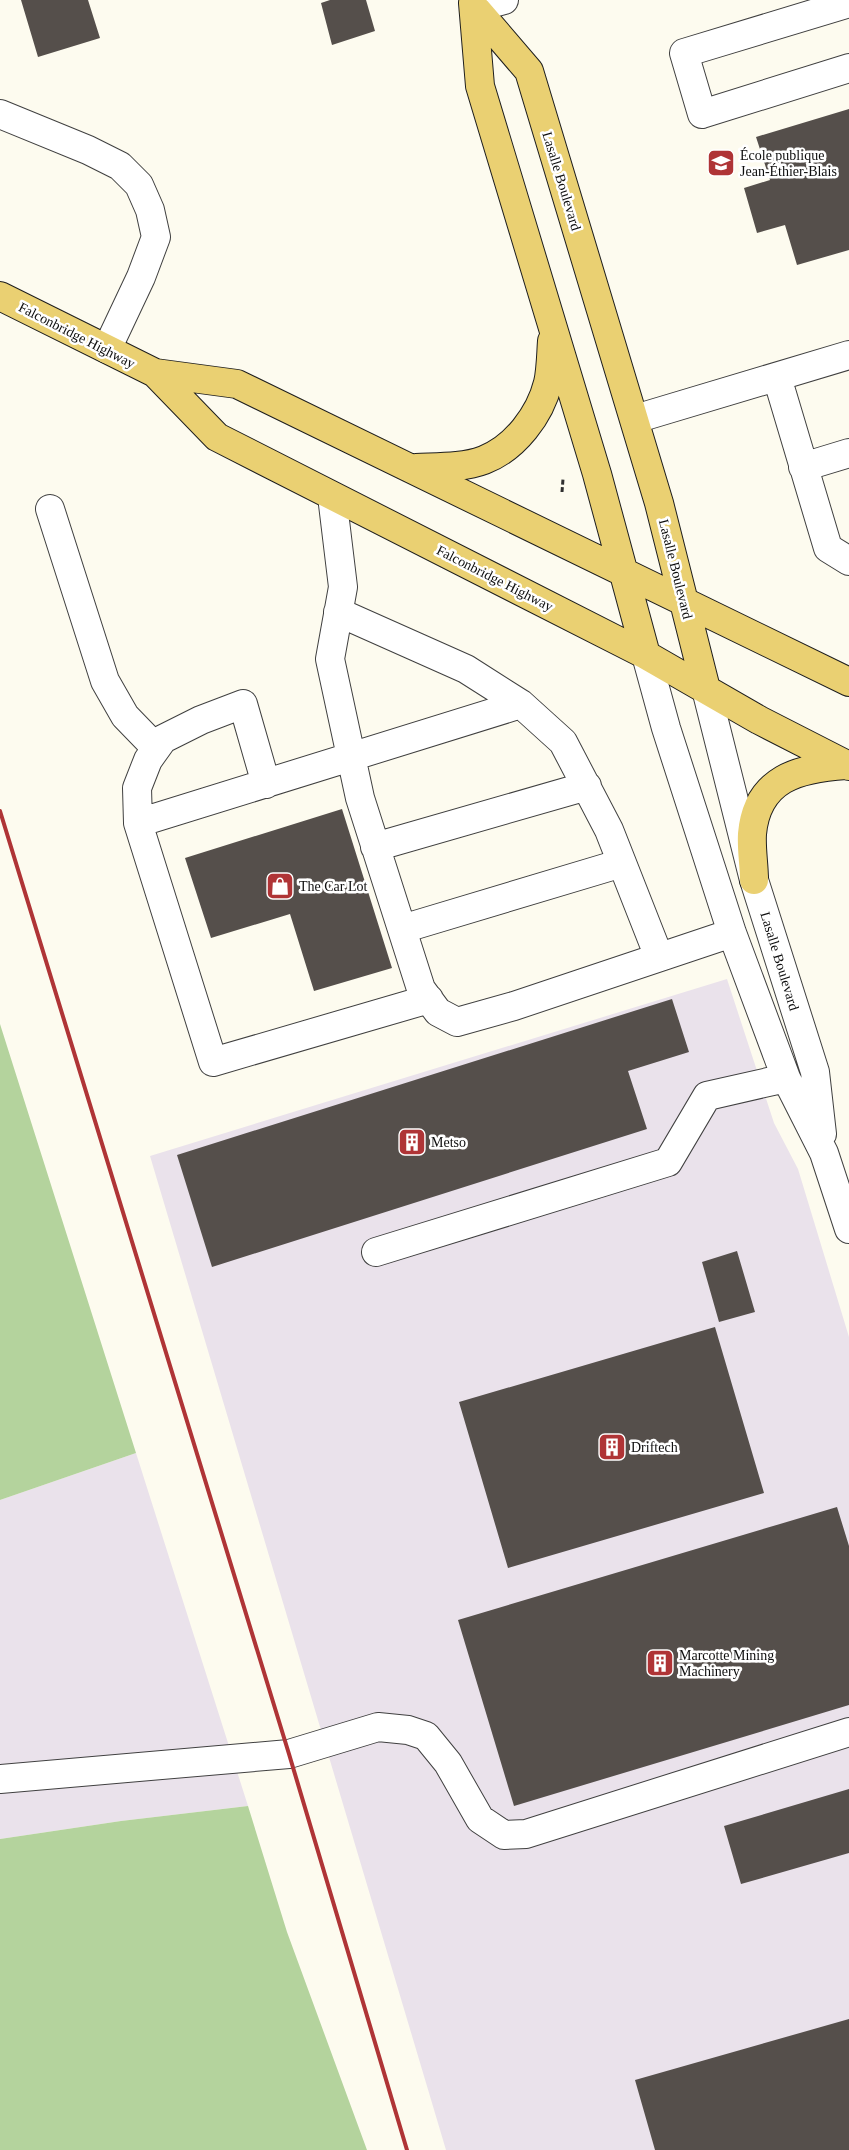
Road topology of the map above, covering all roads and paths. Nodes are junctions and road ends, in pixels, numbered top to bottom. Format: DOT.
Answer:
graph roads {
  1 [pos="504,0"];
  2 [pos="849,3"];
  3 [pos="474,4"];
  4 [pos="849,68"];
  5 [pos="0,114"];
  6 [pos="0,296"];
  7 [pos="554,327"];
  8 [pos="107,349"];
  9 [pos="849,355"];
  10 [pos="155,373"];
  11 [pos="777,377"];
  12 [pos="635,420"];
  13 [pos="849,453"];
  14 [pos="803,467"];
  15 [pos="413,468"];
  16 [pos="332,496"];
  17 [pos="50,509"];
  18 [pos="842,550"];
  19 [pos="624,572"];
  20 [pos="684,601"];
  21 [pos="338,612"];
  22 [pos="646,655"];
  23 [pos="849,682"];
  24 [pos="706,689"];
  25 [pos="521,704"];
  26 [pos="156,748"];
  27 [pos="351,757"];
  28 [pos="848,765"];
  29 [pos="266,784"];
  30 [pos="587,786"];
  31 [pos="138,823"];
  32 [pos="375,847"];
  33 [pos="622,863"];
  34 [pos="754,880"];
  35 [pos="402,929"];
  36 [pos="732,933"];
  37 [pos="659,957"];
  38 [pos="429,999"];
  39 [pos="786,1078"];
  40 [pos="824,1153"];
  41 [pos="848,1223"];
  42 [pos="376,1252"];
  43 [pos="849,1732"];
  44 [pos="0,1779"];
  1 -- 3 [label="street"];
  2 -- 4 [label="street"];
  3 -- 7 [label="main road, Lasalle Boulevard"];
  3 -- 12 [label="main road, Lasalle Boulevard"];
  5 -- 8 [label="street"];
  6 -- 8 [label="main road, Falconbridge Highway"];
  7 -- 15 [label="main road"];
  7 -- 19 [label="main road, Lasalle Boulevard"];
  8 -- 10 [label="main road, Falconbridge Highway"];
  9 -- 11 [label="street"];
  10 -- 15 [label="main road, Falconbridge Highway"];
  10 -- 16 [label="main road, Falconbridge Highway"];
  11 -- 12 [label="street"];
  11 -- 14 [label="street"];
  12 -- 20 [label="main road, Lasalle Boulevard"];
  13 -- 14 [label="street"];
  14 -- 18 [label="street"];
  15 -- 19 [label="main road, Falconbridge Highway"];
  16 -- 21 [label="street"];
  16 -- 22 [label="main road, Falconbridge Highway"];
  17 -- 26 [label="street"];
  19 -- 20 [label="main road, Falconbridge Highway"];
  19 -- 22 [label="main road, Lasalle Boulevard"];
  20 -- 23 [label="main road, Falconbridge Highway"];
  20 -- 24 [label="main road, Lasalle Boulevard"];
  21 -- 25 [label="street"];
  21 -- 27 [label="street"];
  22 -- 24 [label="main road, Falconbridge Highway"];
  22 -- 36 [label="street, Lasalle Boulevard"];
  24 -- 28 [label="main road, Falconbridge Highway"];
  24 -- 34 [label="street, Lasalle Boulevard"];
  25 -- 27 [label="street"];
  25 -- 30 [label="street"];
  26 -- 29 [label="street"];
  26 -- 31 [label="street"];
  27 -- 29 [label="street"];
  27 -- 32 [label="street"];
  28 -- 34 [label="main road"];
  29 -- 31 [label="street"];
  30 -- 32 [label="street"];
  30 -- 33 [label="street"];
  31 -- 38 [label="street"];
  32 -- 35 [label="street"];
  33 -- 35 [label="street"];
  33 -- 37 [label="street"];
  34 -- 40 [label="street, Lasalle Boulevard"];
  35 -- 38 [label="street"];
  36 -- 37 [label="street"];
  36 -- 39 [label="street, Lasalle Boulevard"];
  37 -- 38 [label="street"];
  39 -- 40 [label="street, Lasalle Boulevard"];
  39 -- 42 [label="street"];
  40 -- 41 [label="street, Lasalle Boulevard"];
  43 -- 44 [label="street"];
}
